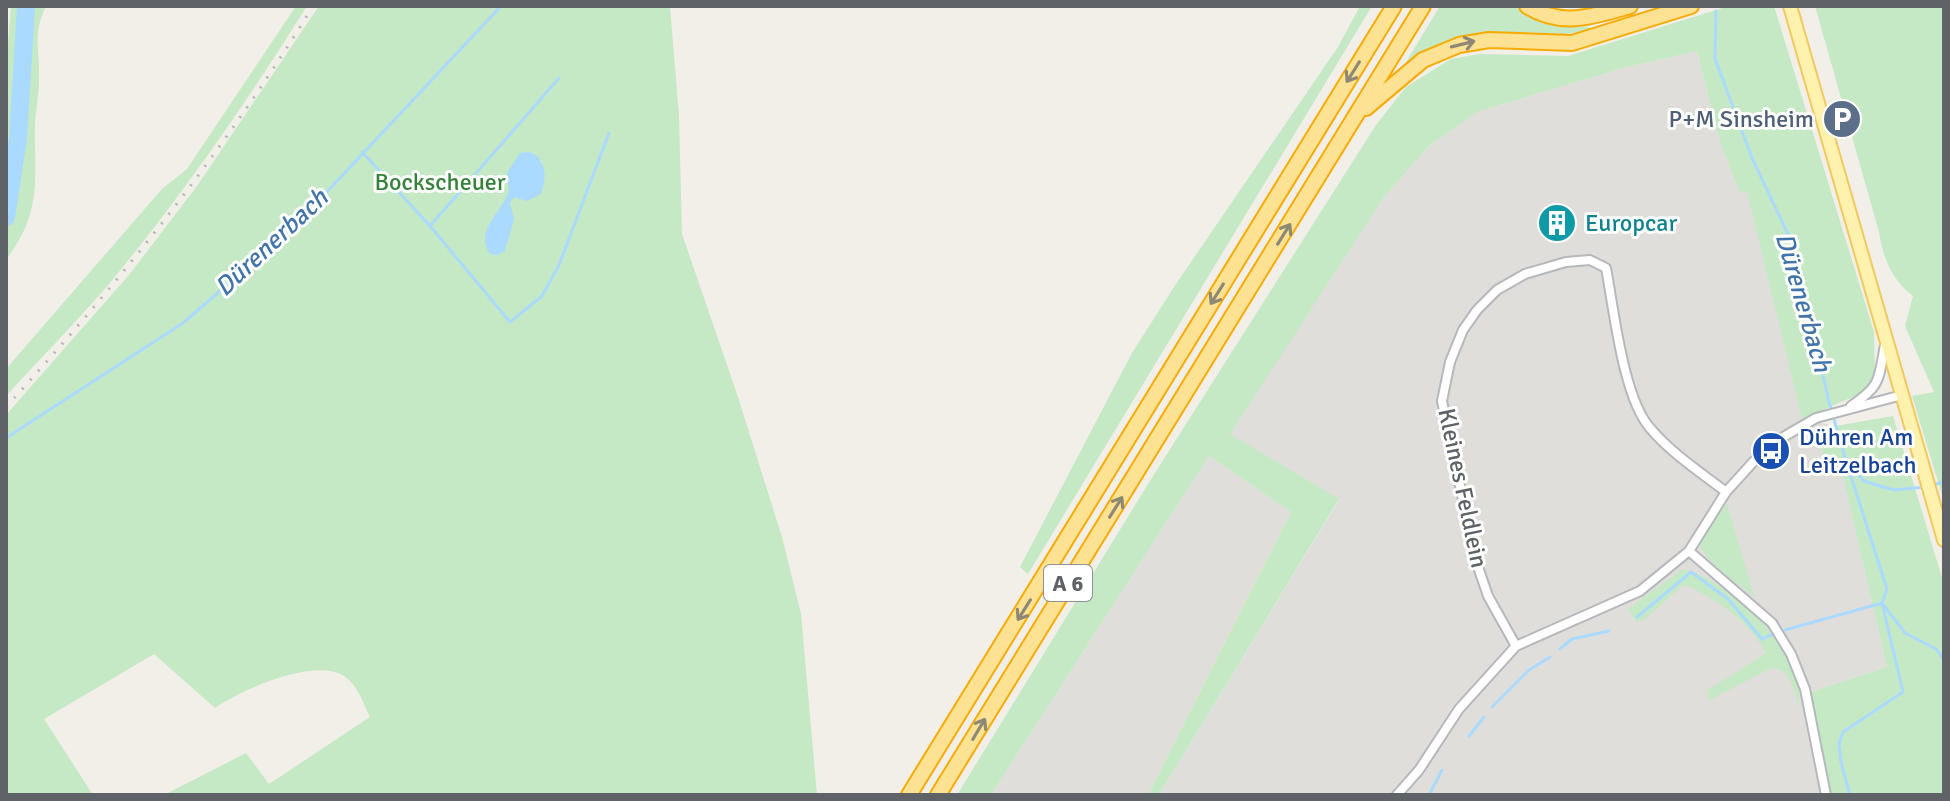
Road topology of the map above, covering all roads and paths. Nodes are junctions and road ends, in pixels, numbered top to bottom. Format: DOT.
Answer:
graph roads {
  1 [pos="1394,6"];
  2 [pos="1423,6"];
  3 [pos="1527,6"];
  4 [pos="1630,6"];
  5 [pos="1691,6"];
  6 [pos="1790,6"];
  7 [pos="1354,119"];
  8 [pos="1886,340"];
  9 [pos="1902,395"];
  10 [pos="1842,411"];
  11 [pos="1726,492"];
  12 [pos="1944,540"];
  13 [pos="1689,551"];
  14 [pos="1516,646"];
  15 [pos="909,795"];
  16 [pos="938,795"];
  17 [pos="1397,795"];
  18 [pos="1826,795"];
  1 -- 15 [label="highway, A 6, one-way"];
  2 -- 7 [label="highway, A 6"];
  3 -- 4 [label="highway"];
  7 -- 5 [label="highway, one-way"];
  6 -- 8 [label="main road"];
  16 -- 7 [label="highway, A 6, one-way"];
  8 -- 9 [label="main road"];
  8 -- 10 [label="street"];
  9 -- 10 [label="street"];
  9 -- 12 [label="main road"];
  10 -- 11 [label="street"];
  11 -- 13 [label="street"];
  11 -- 14 [label="street, Kleines Feldlein"];
  13 -- 14 [label="street"];
  13 -- 18 [label="street"];
  14 -- 17 [label="street"];
}
